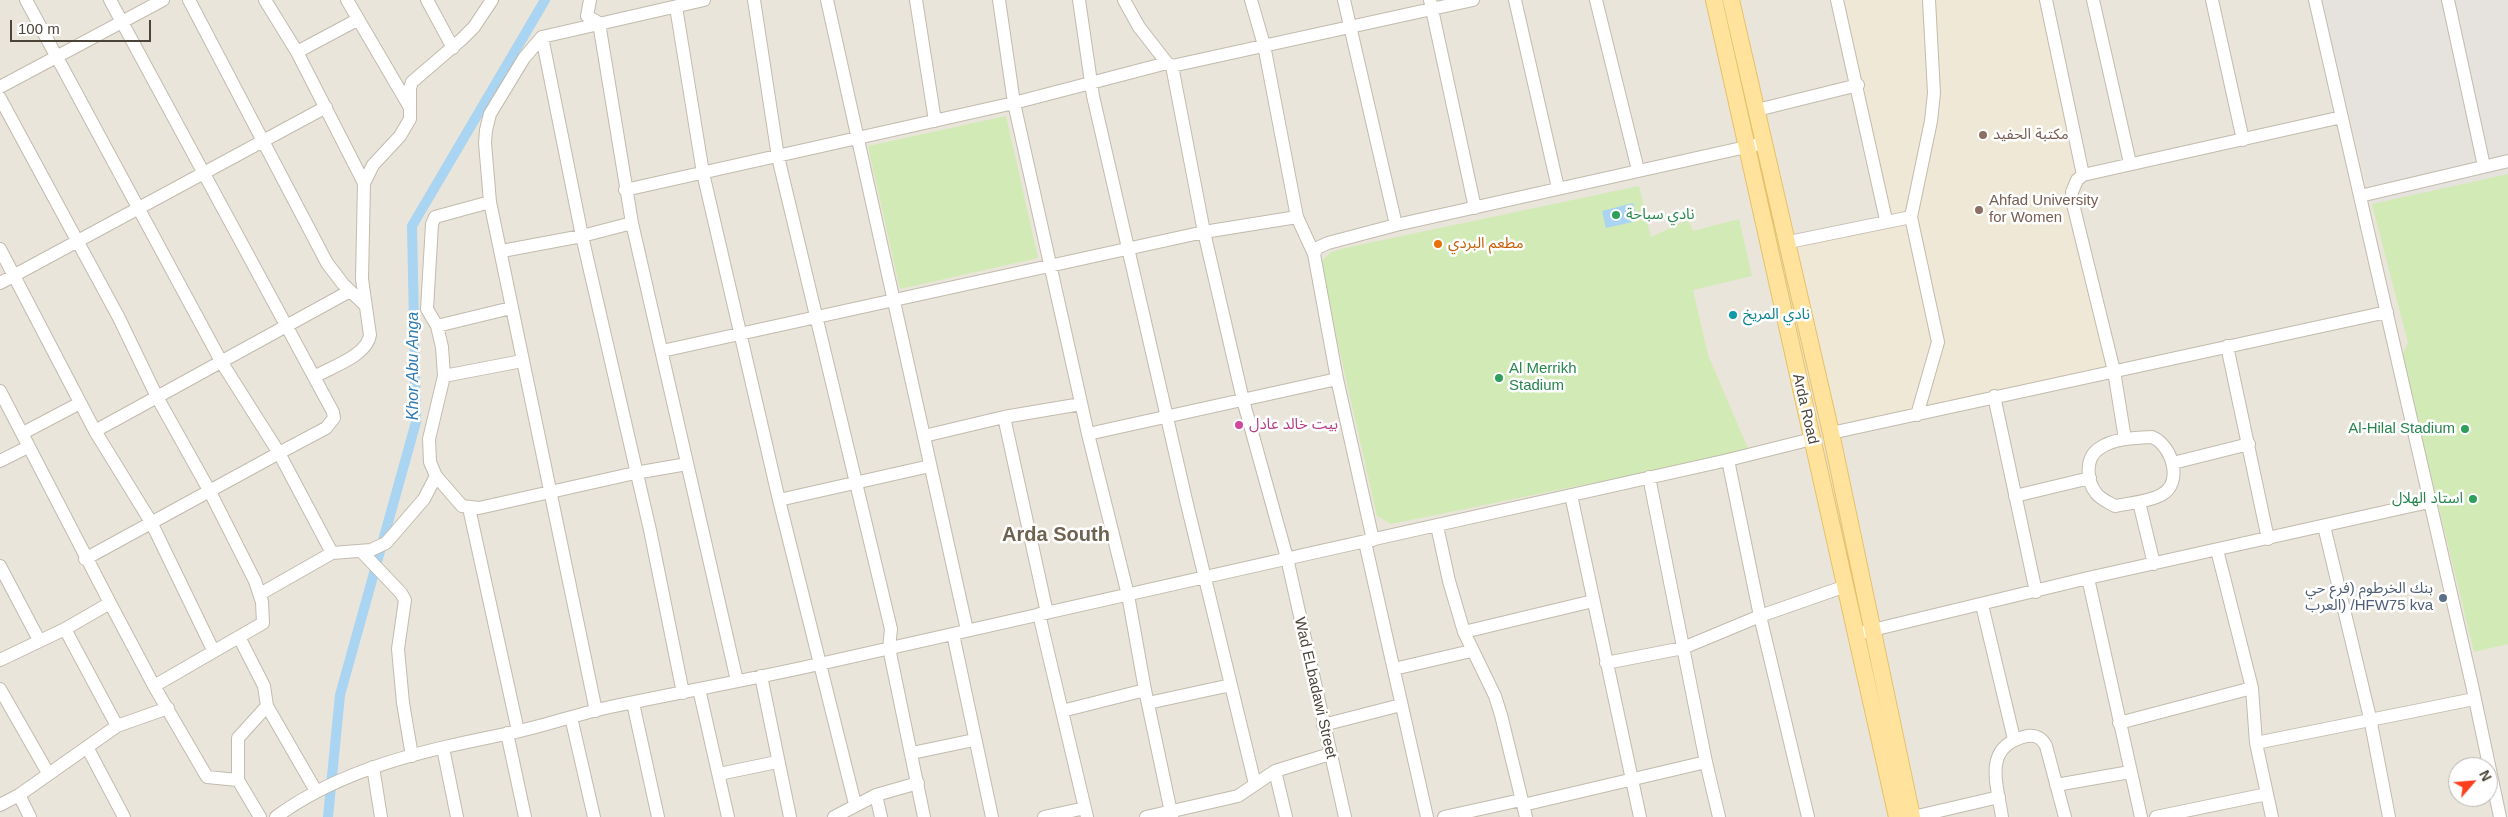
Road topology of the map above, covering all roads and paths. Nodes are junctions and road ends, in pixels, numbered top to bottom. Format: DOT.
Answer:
graph roads {
  1 [pos="26,0"];
  2 [pos="110,0"];
  3 [pos="163,0"];
  4 [pos="189,0"];
  5 [pos="266,0"];
  6 [pos="347,0"];
  7 [pos="427,0"];
  8 [pos="492,0"];
  9 [pos="590,0"];
  10 [pos="704,0"];
  11 [pos="754,0"];
  12 [pos="827,0"];
  13 [pos="916,0"];
  14 [pos="999,0"];
  15 [pos="1079,0"];
  16 [pos="1124,0"];
  17 [pos="1251,0"];
  18 [pos="1344,0"];
  19 [pos="1473,0"];
  20 [pos="1515,0"];
  21 [pos="1596,0"];
  22 [pos="1714,0"];
  23 [pos="1731,0"];
  24 [pos="1837,0"];
  25 [pos="1929,0"];
  26 [pos="2046,0"];
  27 [pos="2093,0"];
  28 [pos="2212,0"];
  29 [pos="2315,0"];
  30 [pos="2448,0"];
  31 [pos="1431,4"];
  32 [pos="676,7"];
  33 [pos="357,20"];
  34 [pos="121,23"];
  35 [pos="599,23"];
  36 [pos="1352,25"];
  37 [pos="542,37"];
  38 [pos="1264,45"];
  39 [pos="453,48"];
  40 [pos="297,52"];
  41 [pos="57,57"];
  42 [pos="1170,65"];
  43 [pos="1090,84"];
  44 [pos="1858,85"];
  45 [pos="0,87"];
  46 [pos="0,98"];
  47 [pos="1014,103"];
  48 [pos="409,106"];
  49 [pos="326,107"];
  50 [pos="1757,110"];
  51 [pos="2342,116"];
  52 [pos="935,121"];
  53 [pos="858,138"];
  54 [pos="2243,140"];
  55 [pos="261,141"];
  56 [pos="1764,142"];
  57 [pos="1747,146"];
  58 [pos="778,157"];
  59 [pos="2508,161"];
  60 [pos="2130,163"];
  61 [pos="2484,166"];
  62 [pos="1638,170"];
  63 [pos="203,173"];
  64 [pos="703,173"];
  65 [pos="2083,175"];
  66 [pos="364,183"];
  67 [pos="1558,188"];
  68 [pos="626,190"];
  69 [pos="2360,196"];
  70 [pos="490,202"];
  71 [pos="140,208"];
  72 [pos="1475,208"];
  73 [pos="1910,216"];
  74 [pos="1297,217"];
  75 [pos="1886,220"];
  76 [pos="632,223"];
  77 [pos="1396,225"];
  78 [pos="1204,232"];
  79 [pos="582,236"];
  80 [pos="78,241"];
  81 [pos="1789,242"];
  82 [pos="1128,248"];
  83 [pos="0,249"];
  84 [pos="502,251"];
  85 [pos="1314,254"];
  86 [pos="1050,266"];
  87 [pos="15,275"];
  88 [pos="0,283"];
  89 [pos="350,291"];
  90 [pos="894,300"];
  91 [pos="365,305"];
  92 [pos="511,308"];
  93 [pos="2386,312"];
  94 [pos="815,318"];
  95 [pos="437,326"];
  96 [pos="287,327"];
  97 [pos="740,334"];
  98 [pos="2227,346"];
  99 [pos="662,351"];
  100 [pos="522,361"];
  101 [pos="222,362"];
  102 [pos="2114,370"];
  103 [pos="444,376"];
  104 [pos="314,377"];
  105 [pos="1337,379"];
  106 [pos="0,391"];
  107 [pos="1994,396"];
  108 [pos="157,397"];
  109 [pos="1243,400"];
  110 [pos="80,403"];
  111 [pos="1081,404"];
  112 [pos="1917,415"];
  113 [pos="1167,416"];
  114 [pos="1004,417"];
  115 [pos="95,431"];
  116 [pos="22,433"];
  117 [pos="1832,433"];
  118 [pos="1088,434"];
  119 [pos="924,436"];
  120 [pos="1812,438"];
  121 [pos="2125,439"];
  122 [pos="2249,444"];
  123 [pos="28,447"];
  124 [pos="279,453"];
  125 [pos="1728,460"];
  126 [pos="0,461"];
  127 [pos="2173,463"];
  128 [pos="687,464"];
  129 [pos="930,466"];
  130 [pos="635,473"];
  131 [pos="436,476"];
  132 [pos="1649,477"];
  133 [pos="2090,478"];
  134 [pos="855,482"];
  135 [pos="209,490"];
  136 [pos="552,491"];
  137 [pos="1571,495"];
  138 [pos="2015,496"];
  139 [pos="779,500"];
  140 [pos="2139,502"];
  141 [pos="2430,502"];
  142 [pos="469,508"];
  143 [pos="151,522"];
  144 [pos="1437,526"];
  145 [pos="2324,526"];
  146 [pos="2268,539"];
  147 [pos="1369,541"];
  148 [pos="2217,550"];
  149 [pos="362,552"];
  150 [pos="332,553"];
  151 [pos="1287,558"];
  152 [pos="85,559"];
  153 [pos="2154,564"];
  154 [pos="0,566"];
  155 [pos="1206,578"];
  156 [pos="2088,578"];
  157 [pos="1846,586"];
  158 [pos="2036,592"];
  159 [pos="260,594"];
  160 [pos="1128,595"];
  161 [pos="1594,601"];
  162 [pos="110,603"];
  163 [pos="1982,605"];
  164 [pos="1043,614"];
  165 [pos="1760,616"];
  166 [pos="65,629"];
  167 [pos="967,630"];
  168 [pos="1464,632"];
  169 [pos="1864,632"];
  170 [pos="953,634"];
  171 [pos="239,638"];
  172 [pos="39,640"];
  173 [pos="889,648"];
  174 [pos="1683,648"];
  175 [pos="213,650"];
  176 [pos="1471,651"];
  177 [pos="0,660"];
  178 [pos="821,663"];
  179 [pos="1606,663"];
  180 [pos="1394,669"];
  181 [pos="761,676"];
  182 [pos="736,681"];
  183 [pos="1231,685"];
  184 [pos="154,686"];
  185 [pos="2252,688"];
  186 [pos="0,689"];
  187 [pos="700,689"];
  188 [pos="1145,690"];
  189 [pos="683,693"];
  190 [pos="2474,699"];
  191 [pos="634,702"];
  192 [pos="1148,703"];
  193 [pos="1401,705"];
  194 [pos="267,706"];
  195 [pos="168,708"];
  196 [pos="596,711"];
  197 [pos="1062,711"];
  198 [pos="572,717"];
  199 [pos="2370,718"];
  200 [pos="2119,724"];
  201 [pos="1323,725"];
  202 [pos="116,726"];
  203 [pos="512,732"];
  204 [pos="2014,739"];
  205 [pos="974,740"];
  206 [pos="2256,743"];
  207 [pos="88,747"];
  208 [pos="443,748"];
  209 [pos="912,752"];
  210 [pos="1330,754"];
  211 [pos="412,756"];
  212 [pos="777,762"];
  213 [pos="1706,762"];
  214 [pos="369,769"];
  215 [pos="1275,771"];
  216 [pos="2130,772"];
  217 [pos="48,774"];
  218 [pos="719,774"];
  219 [pos="238,780"];
  220 [pos="1632,781"];
  221 [pos="918,783"];
  222 [pos="1255,784"];
  223 [pos="2056,785"];
  224 [pos="317,791"];
  225 [pos="876,794"];
  226 [pos="2267,794"];
  227 [pos="19,795"];
  228 [pos="1999,797"];
  229 [pos="855,804"];
  230 [pos="0,805"];
  231 [pos="1523,807"];
  232 [pos="1086,812"];
  233 [pos="1172,814"];
  234 [pos="1450,816"];
  235 [pos="30,817"];
  236 [pos="124,817"];
  237 [pos="260,817"];
  238 [pos="276,817"];
  239 [pos="381,817"];
  240 [pos="457,817"];
  241 [pos="525,817"];
  242 [pos="594,817"];
  243 [pos="658,817"];
  244 [pos="728,817"];
  245 [pos="790,817"];
  246 [pos="834,817"];
  247 [pos="880,817"];
  248 [pos="924,817"];
  249 [pos="992,817"];
  250 [pos="1044,817"];
  251 [pos="1146,817"];
  252 [pos="1286,817"];
  253 [pos="1345,817"];
  254 [pos="1427,817"];
  255 [pos="1640,817"];
  256 [pos="1720,817"];
  257 [pos="1808,817"];
  258 [pos="1897,817"];
  259 [pos="1912,817"];
  260 [pos="2002,817"];
  261 [pos="2065,817"];
  262 [pos="2141,817"];
  263 [pos="2156,817"];
  264 [pos="2272,817"];
  265 [pos="2389,817"];
  266 [pos="2500,817"];
  1 -- 41 [label="street"];
  2 -- 34 [label="street"];
  3 -- 34 [label="street"];
  4 -- 55 [label="street"];
  5 -- 40 [label="street"];
  6 -- 33 [label="street"];
  7 -- 39 [label="street"];
  8 -- 39 [label="street"];
  9 -- 35 [label="street"];
  10 -- 32 [label="street"];
  11 -- 58 [label="street"];
  12 -- 53 [label="street"];
  13 -- 52 [label="street"];
  14 -- 47 [label="street"];
  15 -- 43 [label="street"];
  16 -- 42 [label="street"];
  17 -- 38 [label="street"];
  18 -- 36 [label="street"];
  19 -- 31 [label="street"];
  20 -- 67 [label="street"];
  21 -- 62 [label="street"];
  22 -- 57 [label="main road, Arda Road"];
  23 -- 50 [label="main road, Arda Road"];
  24 -- 44 [label="street"];
  25 -- 73 [label="street"];
  26 -- 65 [label="street"];
  27 -- 60 [label="street"];
  28 -- 54 [label="street"];
  29 -- 51 [label="street"];
  30 -- 61 [label="street"];
  31 -- 36 [label="street"];
  31 -- 72 [label="street"];
  32 -- 35 [label="street"];
  32 -- 64 [label="street"];
  33 -- 40 [label="street"];
  33 -- 48 [label="street"];
  34 -- 41 [label="street"];
  34 -- 63 [label="street"];
  35 -- 37 [label="street"];
  35 -- 68 [label="street"];
  36 -- 38 [label="street"];
  36 -- 77 [label="street"];
  37 -- 70 [label="street"];
  37 -- 79 [label="street"];
  38 -- 42 [label="street"];
  38 -- 74 [label="street"];
  39 -- 48 [label="street"];
  40 -- 49 [label="street"];
  41 -- 45 [label="street"];
  41 -- 71 [label="street"];
  42 -- 43 [label="street"];
  42 -- 78 [label="street, Wad ELbadawi Street"];
  43 -- 47 [label="street"];
  43 -- 82 [label="street"];
  44 -- 50 [label="street"];
  44 -- 75 [label="street"];
  46 -- 80 [label="street"];
  47 -- 52 [label="street"];
  47 -- 86 [label="street"];
  48 -- 66 [label="street"];
  49 -- 55 [label="street"];
  49 -- 66 [label="street"];
  50 -- 56 [label="main road, Arda Road"];
  51 -- 54 [label="street"];
  51 -- 69 [label="street"];
  52 -- 53 [label="street"];
  53 -- 58 [label="street"];
  53 -- 90 [label="street"];
  54 -- 60 [label="street"];
  55 -- 63 [label="street"];
  55 -- 89 [label="street"];
  56 -- 57 [label="street"];
  56 -- 81 [label="main road, Arda Road"];
  57 -- 62 [label="street"];
  57 -- 120 [label="main road, Arda Road"];
  58 -- 64 [label="street"];
  58 -- 94 [label="street"];
  59 -- 61 [label="street"];
  60 -- 65 [label="street"];
  61 -- 69 [label="street"];
  62 -- 67 [label="street"];
  63 -- 71 [label="street"];
  63 -- 96 [label="street"];
  64 -- 68 [label="street"];
  64 -- 97 [label="street"];
  65 -- 102 [label="street"];
  66 -- 91 [label="street"];
  67 -- 72 [label="street"];
  68 -- 76 [label="street"];
  69 -- 93 [label="street"];
  70 -- 84 [label="street"];
  70 -- 95 [label="street"];
  71 -- 80 [label="street"];
  71 -- 101 [label="street"];
  72 -- 77 [label="street"];
  73 -- 75 [label="street"];
  73 -- 112 [label="street"];
  74 -- 78 [label="street"];
  74 -- 85 [label="street"];
  75 -- 81 [label="street"];
  76 -- 79 [label="street"];
  76 -- 99 [label="street"];
  77 -- 85 [label="street"];
  78 -- 82 [label="street"];
  78 -- 109 [label="street, Wad ELbadawi Street"];
  79 -- 84 [label="street"];
  79 -- 130 [label="street"];
  80 -- 87 [label="street"];
  80 -- 108 [label="street"];
  81 -- 117 [label="main road, Arda Road"];
  82 -- 86 [label="street"];
  82 -- 113 [label="street"];
  83 -- 87 [label="street"];
  84 -- 92 [label="street"];
  85 -- 105 [label="street"];
  86 -- 90 [label="street"];
  86 -- 111 [label="street"];
  87 -- 88 [label="street"];
  87 -- 110 [label="street"];
  89 -- 91 [label="street"];
  89 -- 96 [label="street"];
  90 -- 94 [label="street"];
  90 -- 119 [label="street"];
  91 -- 104 [label="street"];
  92 -- 95 [label="street"];
  92 -- 100 [label="street"];
  93 -- 98 [label="street"];
  93 -- 141 [label="street"];
  94 -- 97 [label="street"];
  94 -- 134 [label="street"];
  95 -- 103 [label="street"];
  96 -- 101 [label="street"];
  96 -- 104 [label="street"];
  97 -- 99 [label="street"];
  97 -- 139 [label="street"];
  98 -- 102 [label="street"];
  98 -- 122 [label="street"];
  99 -- 128 [label="street"];
  100 -- 103 [label="street"];
  100 -- 136 [label="street"];
  101 -- 108 [label="street"];
  101 -- 124 [label="street"];
  102 -- 107 [label="street"];
  102 -- 121 [label="street"];
  103 -- 131 [label="street"];
  104 -- 124 [label="street"];
  105 -- 109 [label="street"];
  105 -- 147 [label="street"];
  106 -- 116 [label="street"];
  107 -- 112 [label="street"];
  107 -- 138 [label="street"];
  108 -- 115 [label="street"];
  108 -- 135 [label="street"];
  109 -- 113 [label="street"];
  109 -- 151 [label="street, Wad ELbadawi Street"];
  110 -- 115 [label="street"];
  110 -- 116 [label="street"];
  111 -- 114 [label="street"];
  111 -- 118 [label="street"];
  112 -- 117 [label="street"];
  113 -- 118 [label="street"];
  113 -- 155 [label="street"];
  114 -- 119 [label="street"];
  114 -- 164 [label="street"];
  115 -- 143 [label="street"];
  116 -- 123 [label="street"];
  117 -- 169 [label="main road, Arda Road"];
  118 -- 160 [label="street"];
  119 -- 129 [label="street"];
  120 -- 125 [label="street"];
  120 -- 157 [label="main road, Arda Road"];
  121 -- 127 [label="street"];
  121 -- 133 [label="street"];
  122 -- 127 [label="street"];
  122 -- 146 [label="street"];
  123 -- 126 [label="street"];
  123 -- 152 [label="street"];
  124 -- 135 [label="street"];
  124 -- 150 [label="street"];
  125 -- 132 [label="street"];
  125 -- 165 [label="street"];
  127 -- 140 [label="street"];
  128 -- 130 [label="street"];
  128 -- 182 [label="street"];
  129 -- 134 [label="street"];
  129 -- 167 [label="street"];
  130 -- 136 [label="street"];
  130 -- 189 [label="street"];
  131 -- 142 [label="street"];
  131 -- 149 [label="street"];
  132 -- 137 [label="street"];
  132 -- 174 [label="street"];
  133 -- 138 [label="street"];
  133 -- 140 [label="street"];
  134 -- 139 [label="street"];
  134 -- 173 [label="street"];
  135 -- 143 [label="street"];
  135 -- 159 [label="street"];
  136 -- 142 [label="street"];
  136 -- 196 [label="street"];
  137 -- 144 [label="street"];
  137 -- 161 [label="street"];
  138 -- 158 [label="street"];
  139 -- 178 [label="street"];
  140 -- 153 [label="street"];
  141 -- 145 [label="street"];
  141 -- 190 [label="street"];
  142 -- 203 [label="street"];
  143 -- 152 [label="street"];
  143 -- 175 [label="street"];
  144 -- 147 [label="street"];
  144 -- 168 [label="street"];
  145 -- 146 [label="street"];
  145 -- 199 [label="street"];
  146 -- 148 [label="street"];
  147 -- 151 [label="street"];
  147 -- 180 [label="street"];
  148 -- 153 [label="street"];
  148 -- 185 [label="street"];
  149 -- 150 [label="street"];
  149 -- 211 [label="street"];
  150 -- 159 [label="street"];
  151 -- 155 [label="street"];
  151 -- 201 [label="street, Wad ELbadawi Street"];
  152 -- 162 [label="street"];
  153 -- 156 [label="street"];
  154 -- 172 [label="street"];
  155 -- 160 [label="street"];
  155 -- 183 [label="street"];
  156 -- 158 [label="street"];
  156 -- 200 [label="street"];
  157 -- 165 [label="street"];
  157 -- 169 [label="main road, Arda Road"];
  158 -- 163 [label="street"];
  159 -- 171 [label="street"];
  160 -- 164 [label="street"];
  160 -- 188 [label="street"];
  161 -- 168 [label="street"];
  161 -- 179 [label="street"];
  162 -- 166 [label="street"];
  162 -- 184 [label="street"];
  163 -- 169 [label="street"];
  163 -- 204 [label="street"];
  164 -- 167 [label="street"];
  164 -- 197 [label="street"];
  165 -- 174 [label="street"];
  165 -- 257 [label="street"];
  166 -- 172 [label="street"];
  166 -- 202 [label="street"];
  167 -- 170 [label="street"];
  168 -- 176 [label="street"];
  169 -- 258 [label="main road, Arda Road"];
  169 -- 259 [label="main road, Arda Road"];
  170 -- 173 [label="street"];
  170 -- 205 [label="street"];
  171 -- 175 [label="street"];
  171 -- 194 [label="street"];
  172 -- 177 [label="street"];
  173 -- 178 [label="street"];
  173 -- 209 [label="street"];
  174 -- 179 [label="street"];
  174 -- 213 [label="street"];
  175 -- 184 [label="street"];
  176 -- 180 [label="street"];
  176 -- 231 [label="street"];
  178 -- 181 [label="street"];
  178 -- 229 [label="street"];
  179 -- 220 [label="street"];
  180 -- 193 [label="street"];
  181 -- 182 [label="street"];
  181 -- 212 [label="street"];
  182 -- 187 [label="street"];
  183 -- 192 [label="street"];
  183 -- 222 [label="street"];
  184 -- 195 [label="street"];
  185 -- 200 [label="street"];
  185 -- 206 [label="street"];
  186 -- 217 [label="street"];
  187 -- 189 [label="street"];
  187 -- 218 [label="street"];
  188 -- 192 [label="street"];
  188 -- 197 [label="street"];
  189 -- 191 [label="street"];
  190 -- 199 [label="street"];
  190 -- 266 [label="street"];
  191 -- 196 [label="street"];
  191 -- 243 [label="street"];
  192 -- 233 [label="street"];
  193 -- 201 [label="street"];
  193 -- 254 [label="street"];
  194 -- 219 [label="street"];
  194 -- 224 [label="street"];
  195 -- 202 [label="street"];
  195 -- 219 [label="street"];
  196 -- 198 [label="street"];
  197 -- 232 [label="street"];
  198 -- 203 [label="street"];
  198 -- 242 [label="street"];
  199 -- 206 [label="street"];
  199 -- 265 [label="street"];
  200 -- 216 [label="street"];
  201 -- 210 [label="street, Wad ELbadawi Street"];
  202 -- 207 [label="street"];
  203 -- 208 [label="street"];
  203 -- 241 [label="street"];
  204 -- 223 [label="street"];
  204 -- 228 [label="street"];
  205 -- 209 [label="street"];
  205 -- 249 [label="street"];
  206 -- 226 [label="street"];
  207 -- 217 [label="street"];
  207 -- 236 [label="street"];
  208 -- 211 [label="street"];
  208 -- 240 [label="street"];
  209 -- 221 [label="street"];
  210 -- 215 [label="street"];
  210 -- 253 [label="street, Wad ELbadawi Street"];
  211 -- 214 [label="street"];
  212 -- 218 [label="street"];
  212 -- 245 [label="street"];
  213 -- 220 [label="street"];
  213 -- 256 [label="street"];
  214 -- 224 [label="street"];
  214 -- 239 [label="street"];
  215 -- 222 [label="street"];
  215 -- 252 [label="street"];
  216 -- 223 [label="street"];
  216 -- 262 [label="street"];
  217 -- 227 [label="street"];
  218 -- 244 [label="street"];
  219 -- 237 [label="street"];
  220 -- 231 [label="street"];
  220 -- 255 [label="street"];
  221 -- 225 [label="street"];
  221 -- 248 [label="street"];
  222 -- 233 [label="street"];
  223 -- 261 [label="street"];
  224 -- 238 [label="street"];
  225 -- 229 [label="street"];
  225 -- 247 [label="street"];
  226 -- 263 [label="street"];
  226 -- 264 [label="street"];
  227 -- 230 [label="street"];
  227 -- 235 [label="street"];
  228 -- 259 [label="street"];
  228 -- 260 [label="street"];
  229 -- 246 [label="street"];
  231 -- 234 [label="street"];
  232 -- 250 [label="street"];
  233 -- 251 [label="street"];
}
